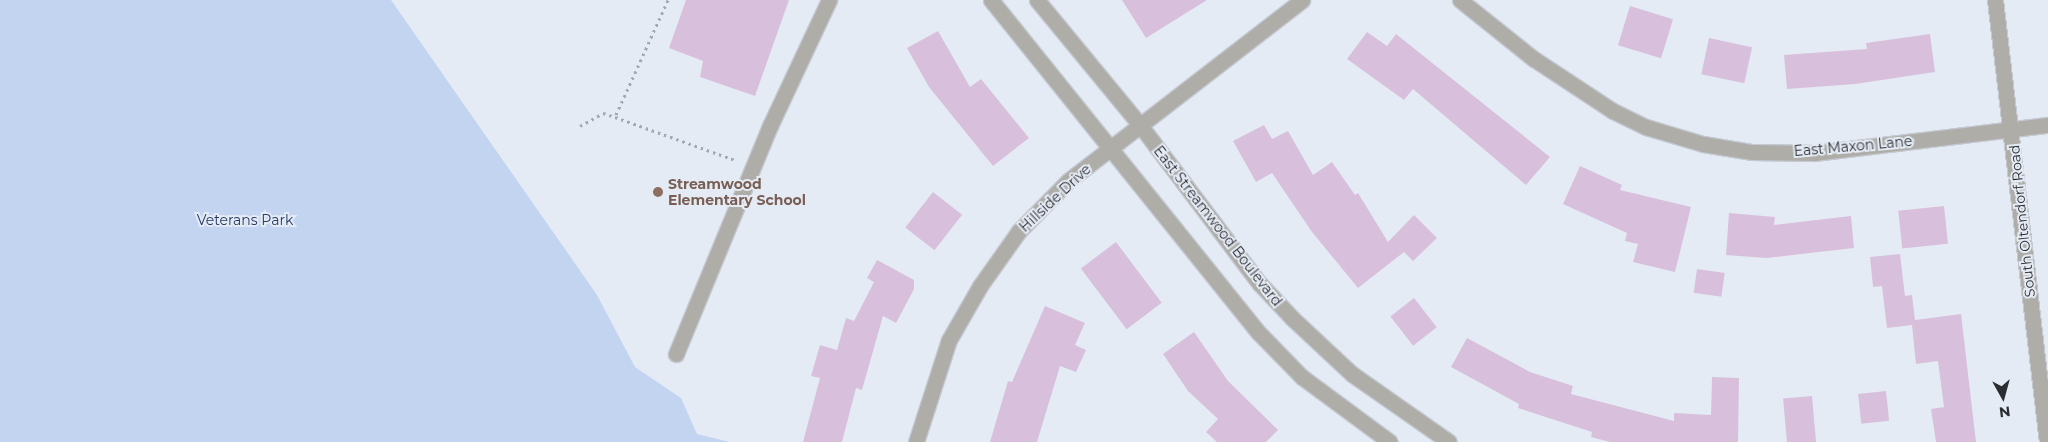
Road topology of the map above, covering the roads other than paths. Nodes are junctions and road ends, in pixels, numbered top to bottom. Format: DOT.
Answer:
graph roads {
  1 [pos="829,0"];
  2 [pos="990,0"];
  3 [pos="1037,0"];
  4 [pos="1302,0"];
  5 [pos="1460,0"];
  6 [pos="1995,0"];
  7 [pos="1140,125"];
  8 [pos="2048,125"];
  9 [pos="2012,129"];
  10 [pos="1109,150"];
  11 [pos="676,354"];
  12 [pos="916,442"];
  13 [pos="1390,442"];
  14 [pos="1449,442"];
  15 [pos="2046,442"];
  1 -- 11 [label="street"];
  2 -- 10 [label="street"];
  3 -- 7 [label="street, East Streamwood Boulevard"];
  4 -- 7 [label="street, Hillside Drive"];
  5 -- 9 [label="street, East Maxon Lane"];
  6 -- 9 [label="street, South Oltendorf Road"];
  7 -- 10 [label="street, Hillside Drive"];
  7 -- 14 [label="street, East Streamwood Boulevard"];
  8 -- 9 [label="street, East Maxon Lane"];
  9 -- 15 [label="street, South Oltendorf Road"];
  10 -- 12 [label="street, Hillside Drive"];
  10 -- 13 [label="street"];
}
